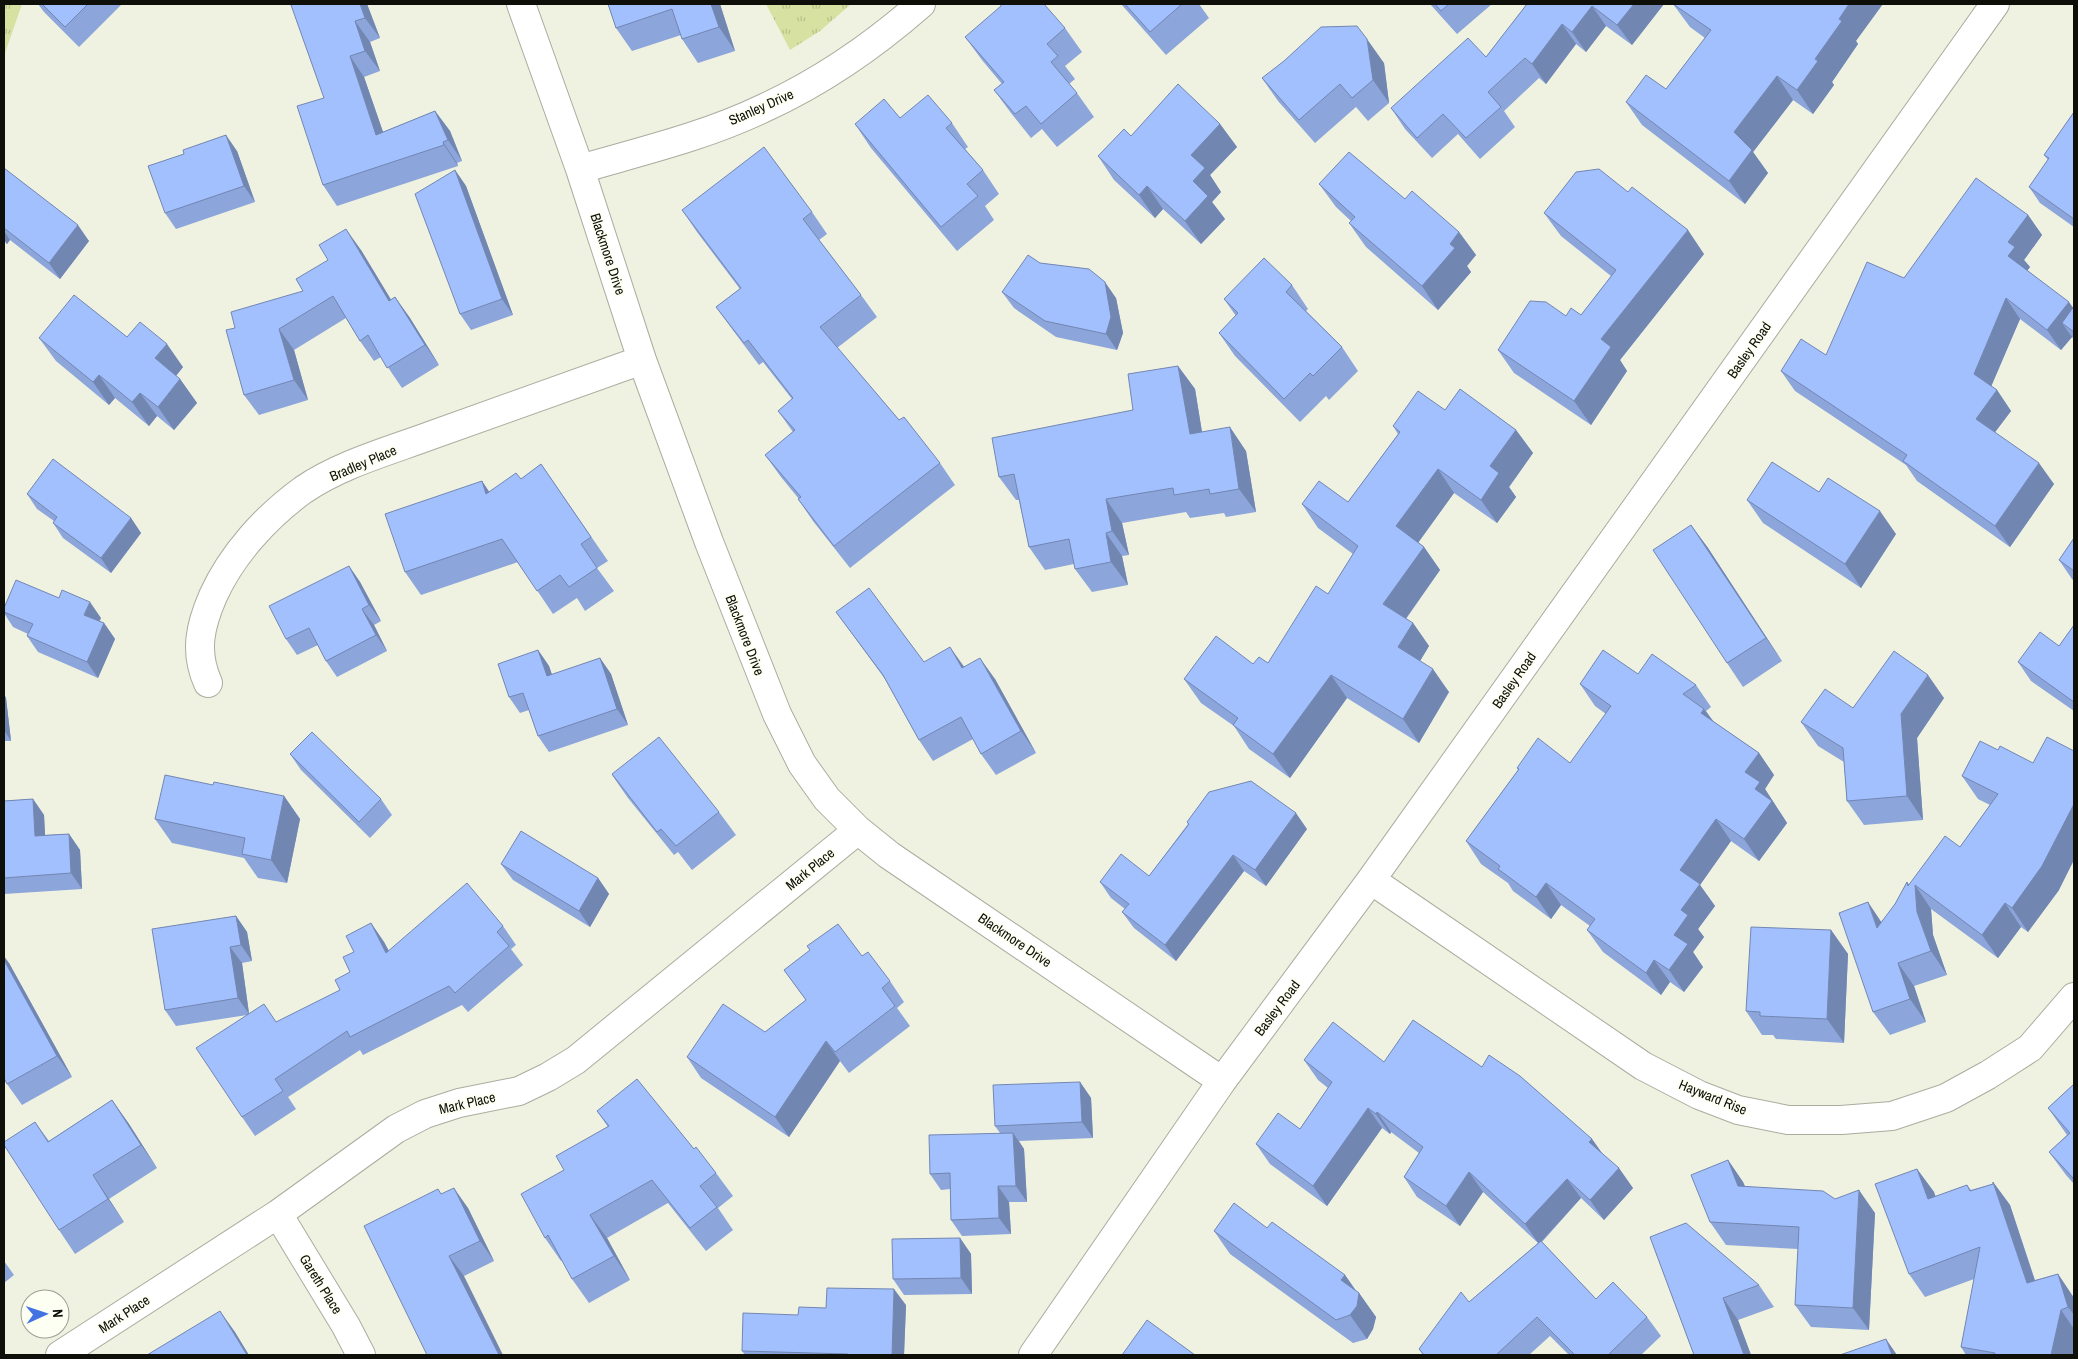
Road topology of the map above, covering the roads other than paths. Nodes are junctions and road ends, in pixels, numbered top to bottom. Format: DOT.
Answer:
graph roads {
  1 [pos="522,4"];
  2 [pos="921,4"];
  3 [pos="1995,4"];
  4 [pos="580,169"];
  5 [pos="642,360"];
  6 [pos="208,683"];
  7 [pos="858,830"];
  8 [pos="1371,880"];
  9 [pos="2074,997"];
  10 [pos="1222,1081"];
  11 [pos="278,1214"];
  12 [pos="60,1355"];
  13 [pos="361,1355"];
  14 [pos="1033,1355"];
  1 -- 4 [label="street, Blackmore Drive"];
  2 -- 4 [label="street, Stanley Drive"];
  3 -- 8 [label="street, Basley Road"];
  4 -- 5 [label="street, Blackmore Drive"];
  5 -- 6 [label="street, Bradley Place"];
  5 -- 7 [label="street, Blackmore Drive"];
  7 -- 10 [label="street, Blackmore Drive"];
  7 -- 11 [label="street, Mark Place"];
  8 -- 9 [label="street, Hayward Rise"];
  8 -- 10 [label="street, Basley Road"];
  10 -- 14 [label="street, Basley Road"];
  11 -- 12 [label="street, Mark Place"];
  11 -- 13 [label="street, Gareth Place"];
}
